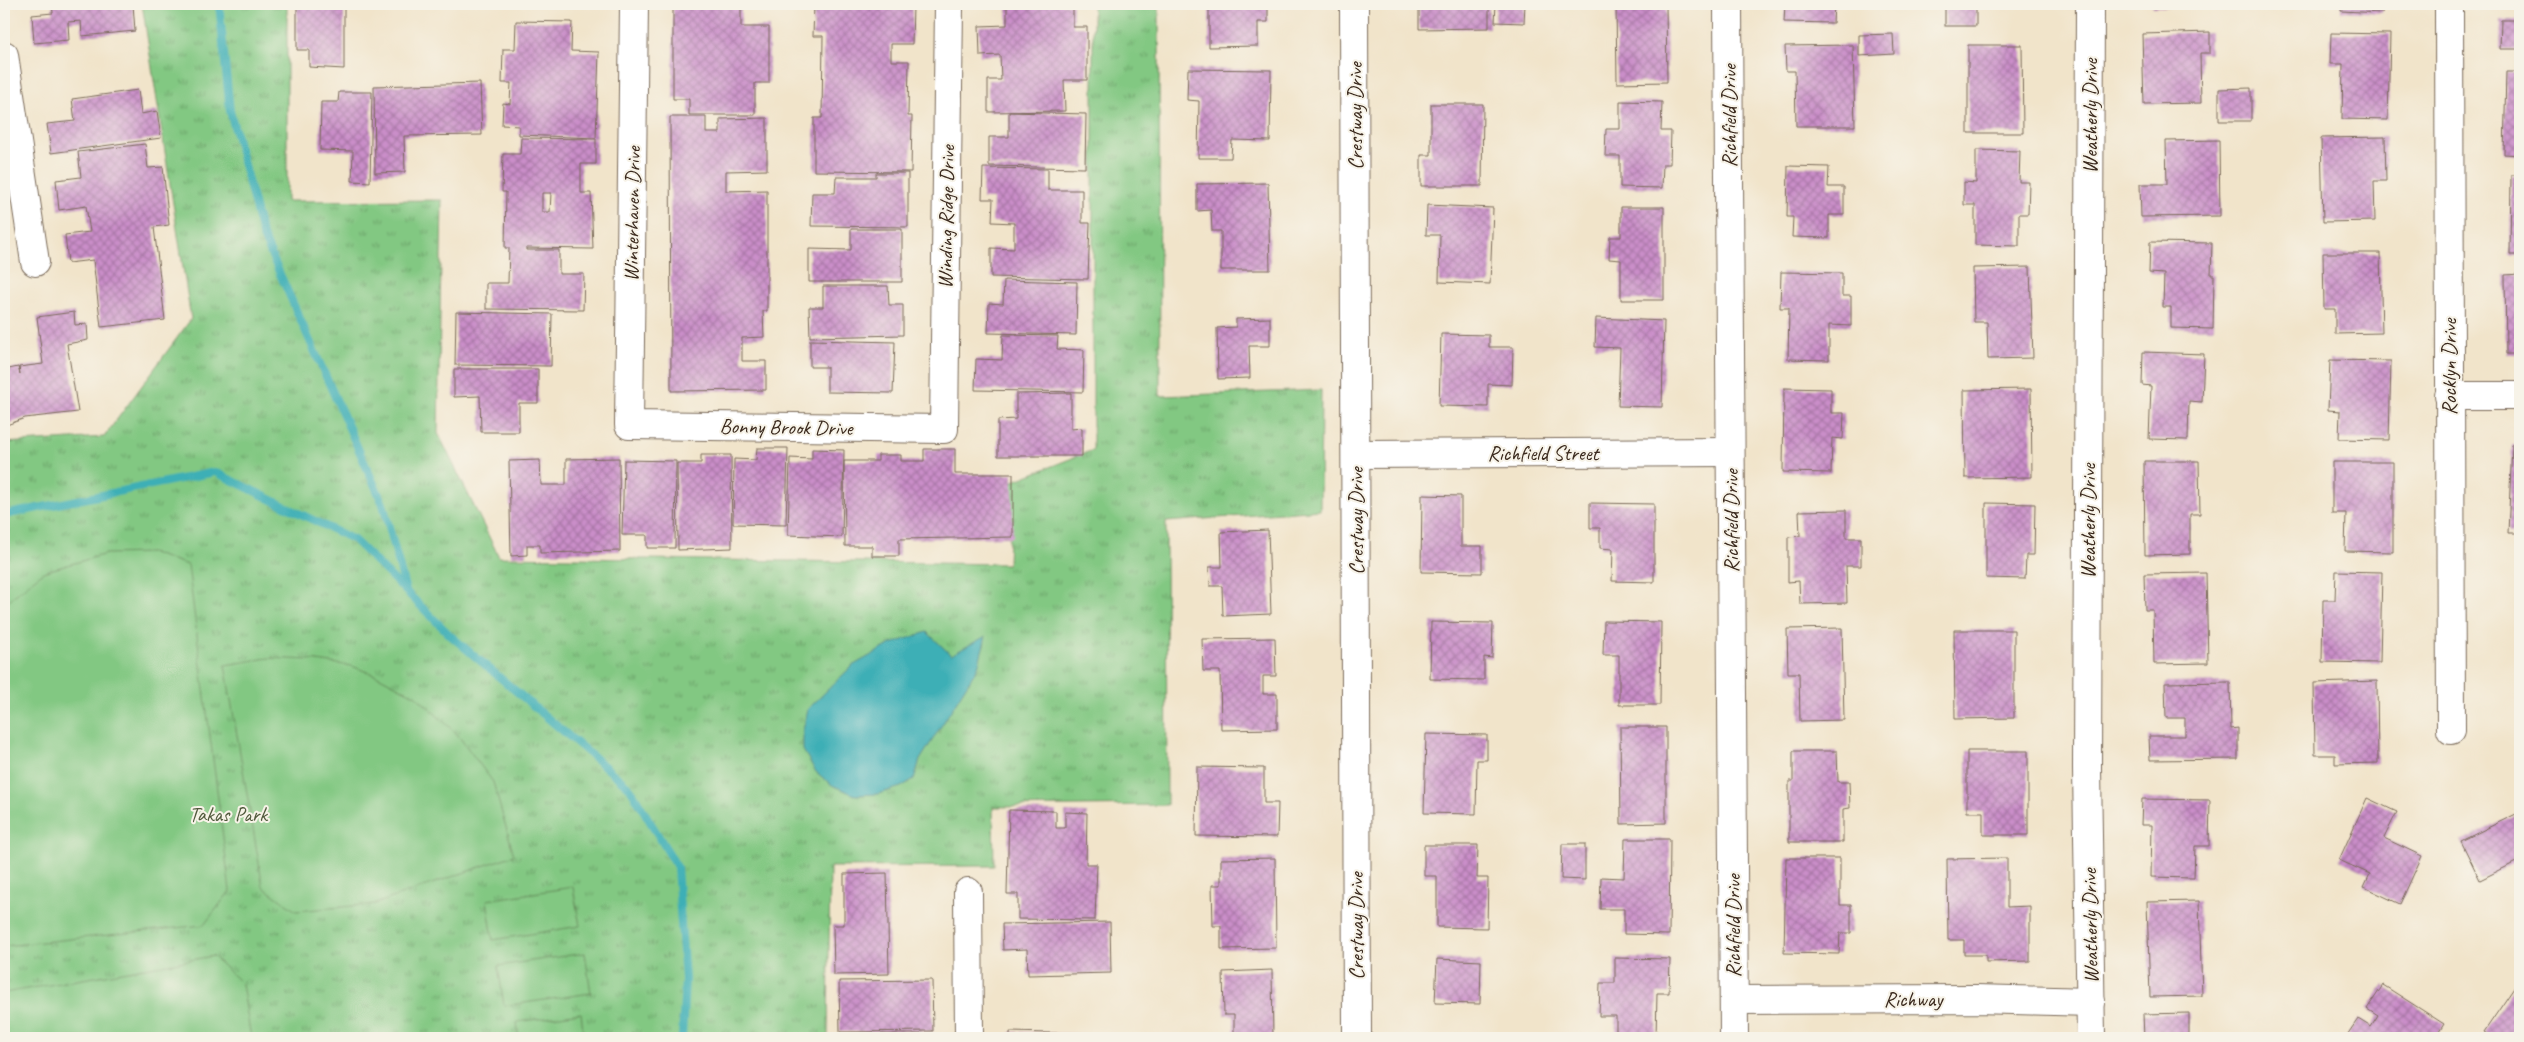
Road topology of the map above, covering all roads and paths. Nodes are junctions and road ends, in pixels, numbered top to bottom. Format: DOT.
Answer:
graph roads {
  1 [pos="634,4"];
  2 [pos="948,4"];
  3 [pos="1354,4"];
  4 [pos="1728,4"];
  5 [pos="2090,4"];
  6 [pos="2449,4"];
  7 [pos="4,55"];
  8 [pos="15,207"];
  9 [pos="35,262"];
  10 [pos="2449,396"];
  11 [pos="2520,396"];
  12 [pos="629,425"];
  13 [pos="944,430"];
  14 [pos="1730,452"];
  15 [pos="1356,454"];
  16 [pos="2451,730"];
  17 [pos="968,892"];
  18 [pos="1734,1000"];
  19 [pos="2091,1002"];
  20 [pos="969,1038"];
  21 [pos="1357,1038"];
  22 [pos="1734,1038"];
  23 [pos="2091,1038"];
  1 -- 12 [label="street, Winterhaven Drive"];
  2 -- 13 [label="street, Winding Ridge Drive"];
  3 -- 15 [label="street, Crestway Drive"];
  4 -- 14 [label="street, Richfield Drive"];
  5 -- 19 [label="street, Weatherly Drive"];
  6 -- 10 [label="street, Rocklyn Drive"];
  7 -- 8 [label="street"];
  8 -- 9 [label="street"];
  10 -- 11 [label="street"];
  10 -- 16 [label="street, Rocklyn Drive"];
  12 -- 13 [label="street, Bonny Brook Drive"];
  14 -- 15 [label="street, Richfield Street"];
  14 -- 18 [label="street, Richfield Drive"];
  15 -- 21 [label="street, Crestway Drive"];
  17 -- 20 [label="street"];
  18 -- 19 [label="street, Richway"];
  18 -- 22 [label="street, Richfield Drive"];
  19 -- 23 [label="street, Weatherly Drive"];
}
